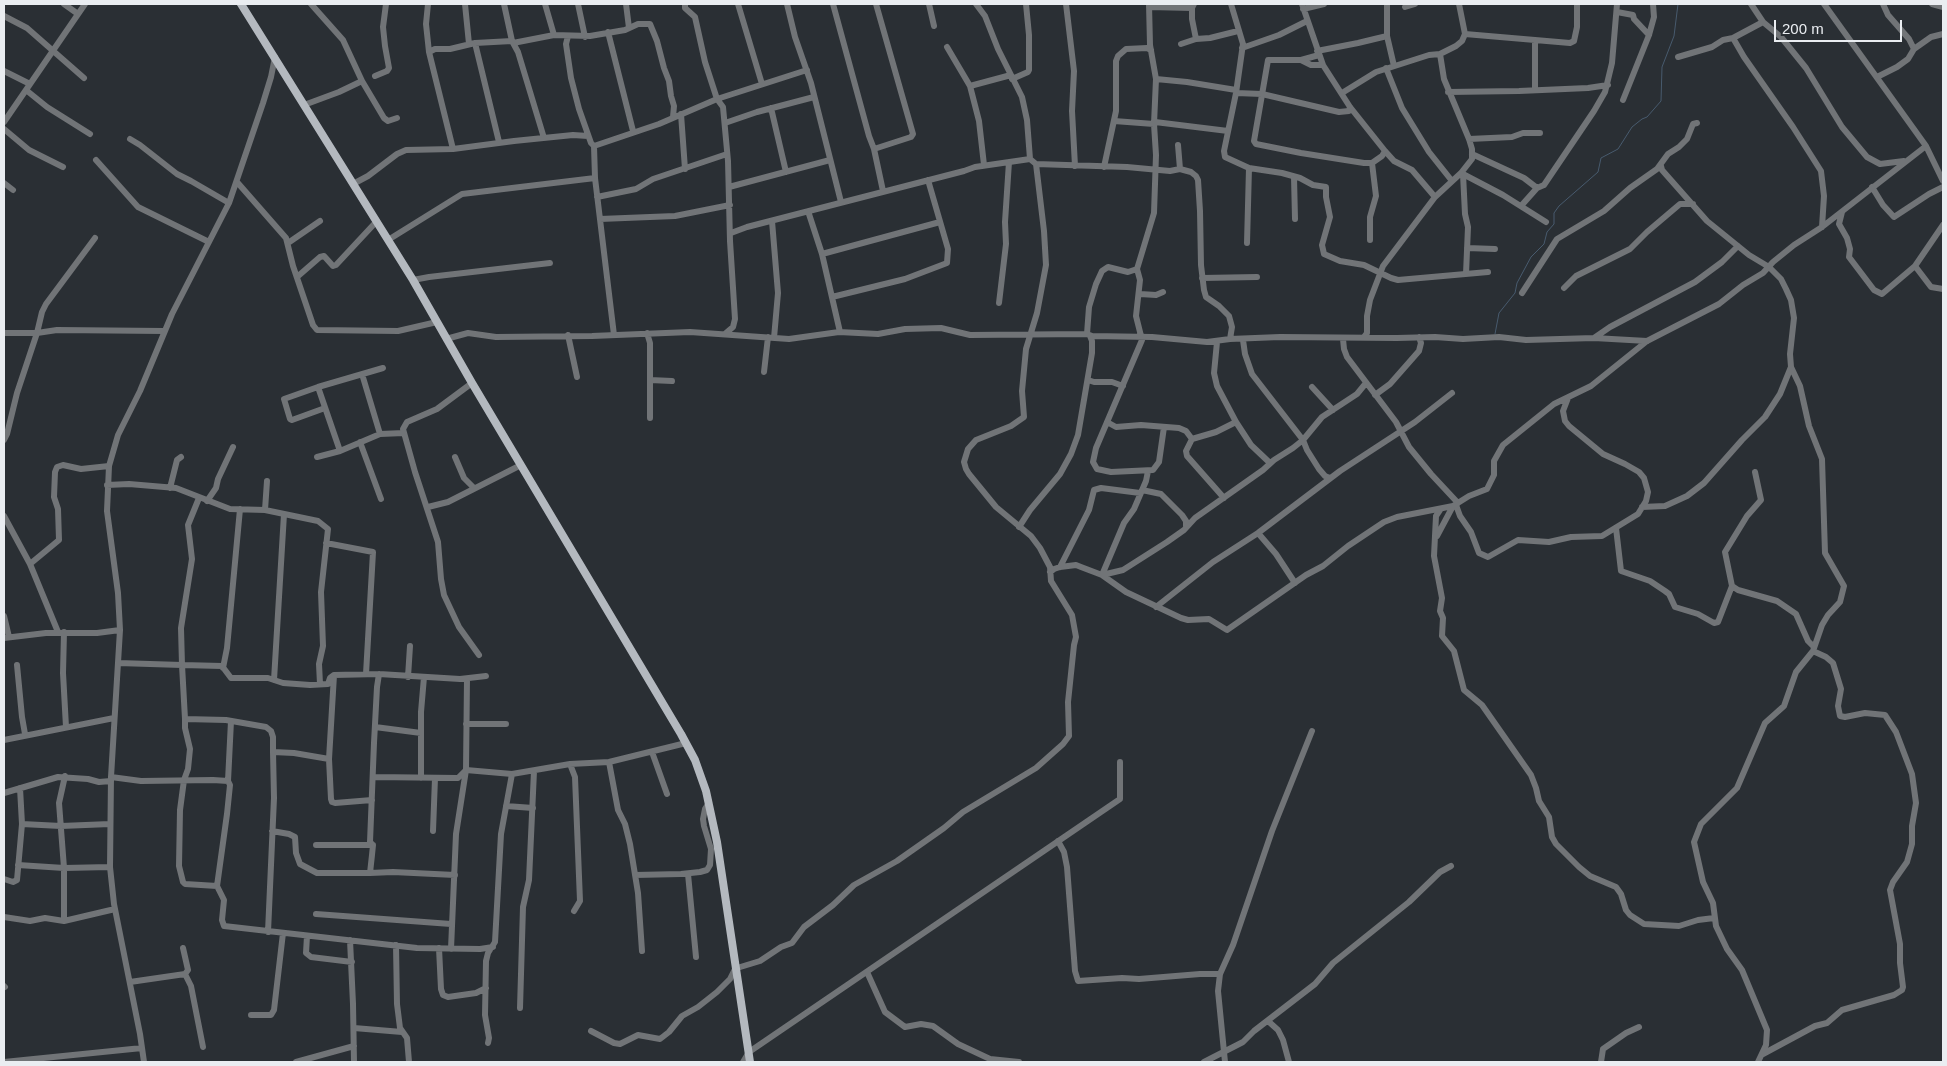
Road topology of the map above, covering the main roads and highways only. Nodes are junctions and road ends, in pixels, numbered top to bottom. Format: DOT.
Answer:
graph roads {
  1 [pos="241,4"];
  2 [pos="750,1062"];
  1 -- 2 [label="main road"];
}
